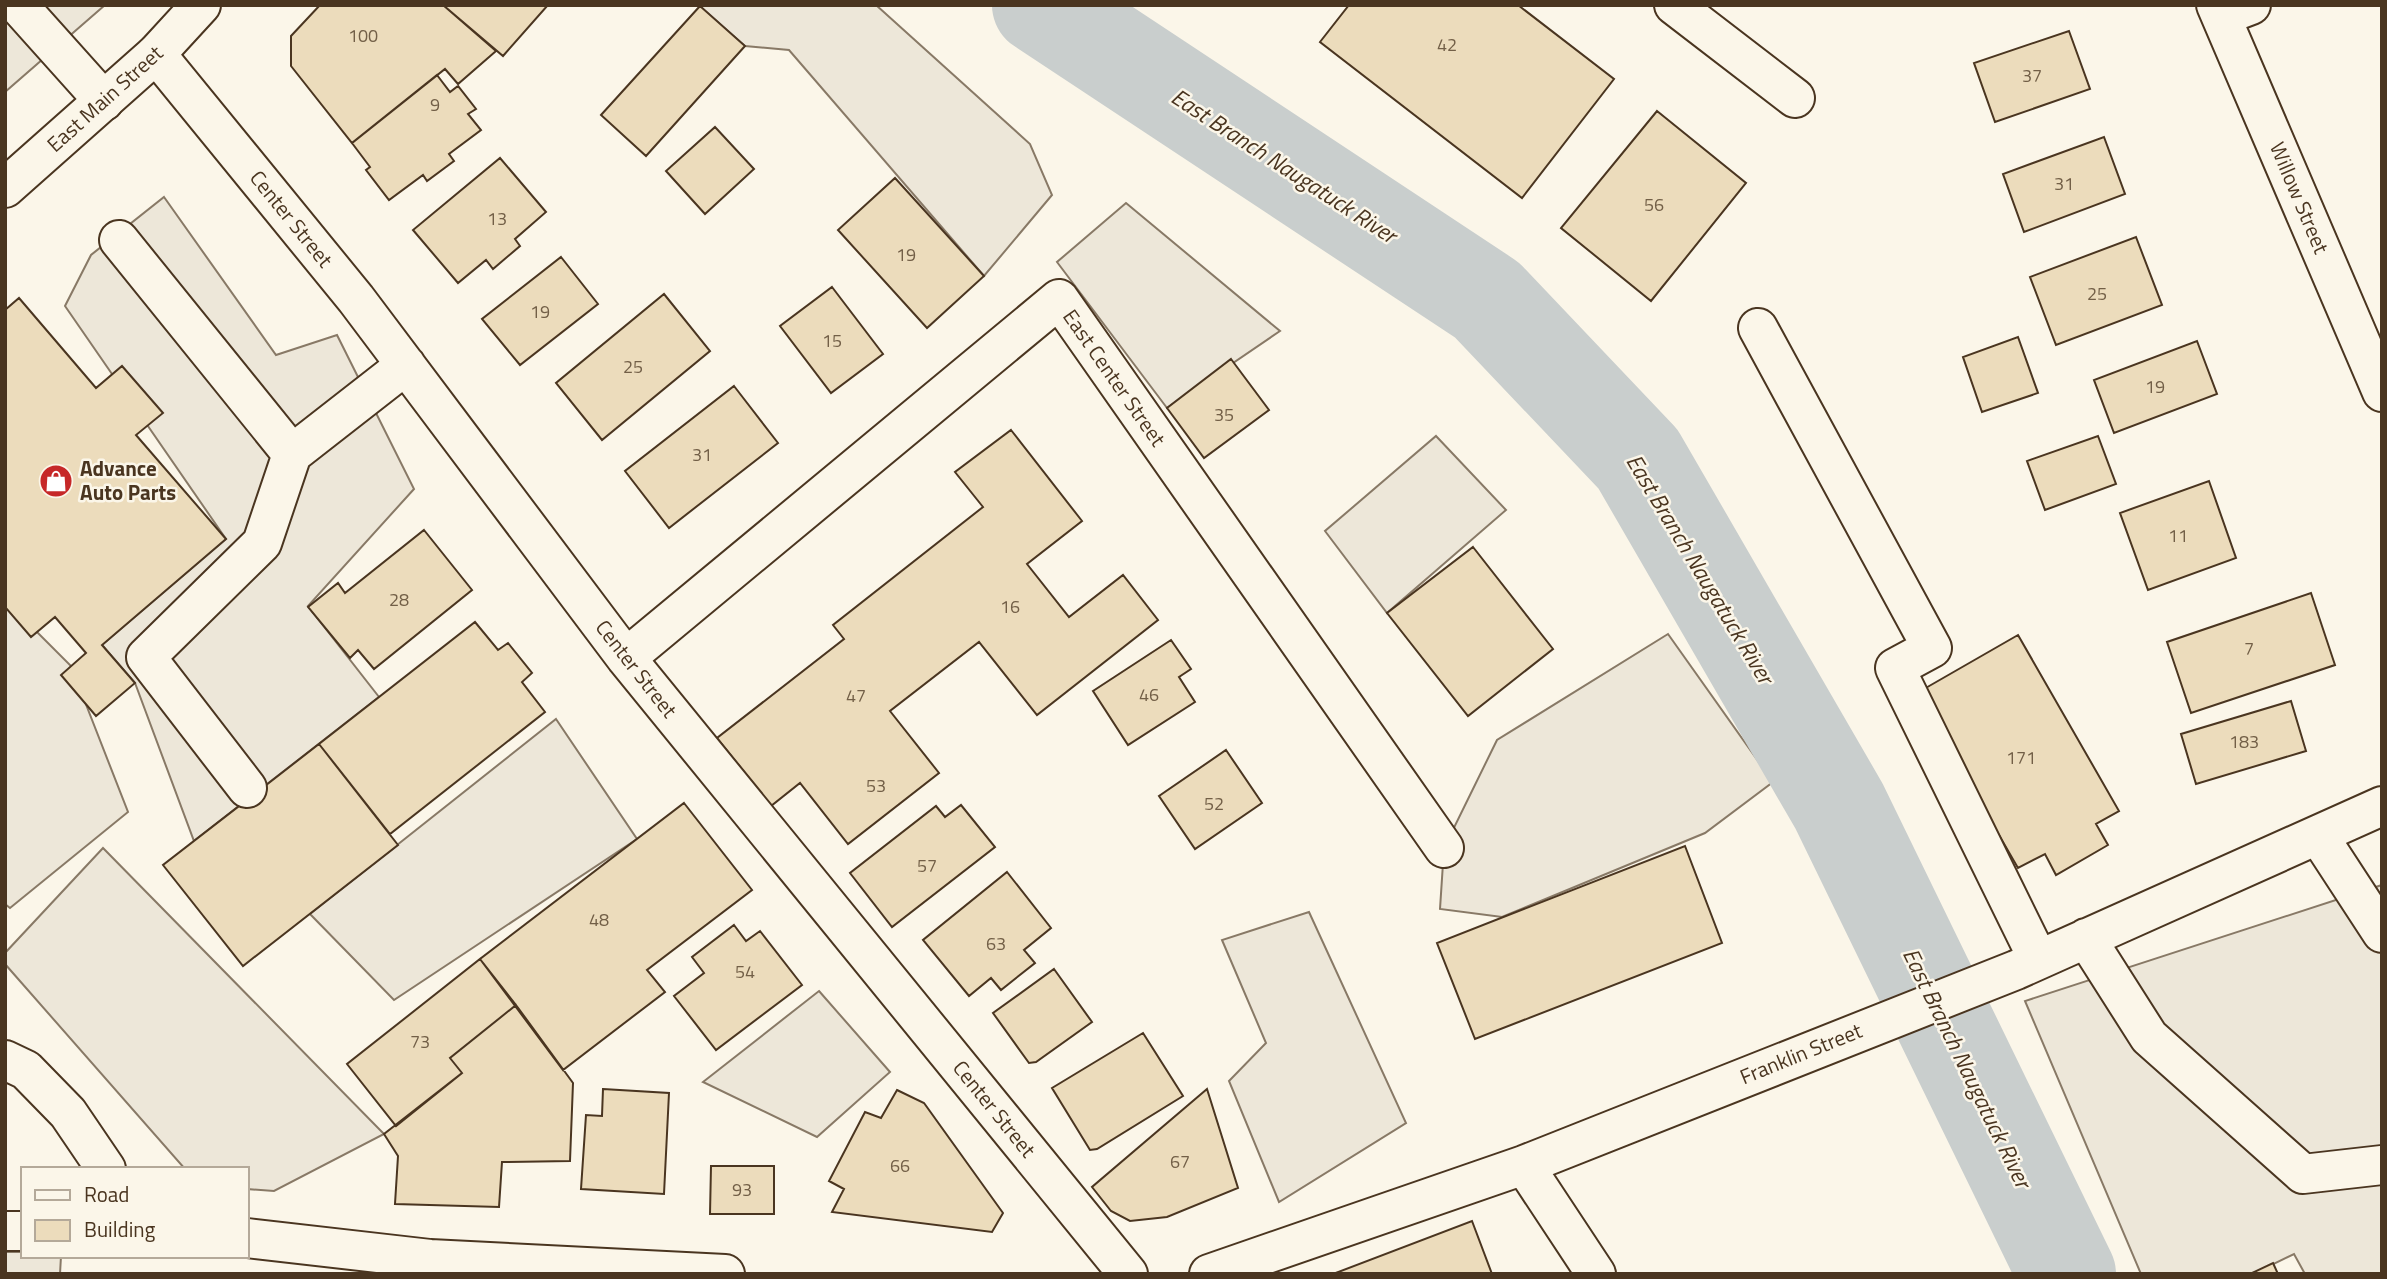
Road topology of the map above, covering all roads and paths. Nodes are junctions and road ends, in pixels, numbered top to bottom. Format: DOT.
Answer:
graph roads {
  1 [pos="18,5"];
  2 [pos="201,5"];
  3 [pos="1674,5"];
  4 [pos="2230,9"];
  5 [pos="156,54"];
  6 [pos="1796,98"];
  7 [pos="104,101"];
  8 [pos="5,188"];
  9 [pos="119,240"];
  10 [pos="1758,328"];
  11 [pos="406,365"];
  12 [pos="2382,392"];
  13 [pos="292,454"];
  14 [pos="626,658"];
  15 [pos="247,788"];
  16 [pos="2382,806"];
  17 [pos="2318,835"];
  18 [pos="1444,848"];
  19 [pos="2382,933"];
  20 [pos="2086,938"];
  21 [pos="2027,965"];
  22 [pos="5,1060"];
  23 [pos="1524,1165"];
  24 [pos="2382,1165"];
  25 [pos="105,1167"];
  26 [pos="248,1238"];
  27 [pos="725,1274"];
  28 [pos="1128,1274"];
  29 [pos="1209,1274"];
  30 [pos="1595,1274"];
  1 -- 7 [label="main road"];
  2 -- 5 [label="main road, East Main Street"];
  3 -- 6 [label="main road"];
  4 -- 12 [label="main road, Willow Street"];
  5 -- 7 [label="main road, East Main Street"];
  5 -- 11 [label="main road, Center Street"];
  7 -- 8 [label="main road, East Main Street"];
  9 -- 13 [label="main road"];
  10 -- 21 [label="main road"];
  11 -- 13 [label="main road"];
  11 -- 14 [label="main road, Center Street"];
  13 -- 15 [label="main road"];
  14 -- 18 [label="main road, East Center Street"];
  14 -- 28 [label="main road, Center Street"];
  16 -- 17 [label="main road, Franklin Street"];
  17 -- 19 [label="main road"];
  17 -- 20 [label="main road, Franklin Street"];
  20 -- 21 [label="main road, Franklin Street"];
  20 -- 24 [label="main road"];
  21 -- 23 [label="main road, Franklin Street"];
  22 -- 25 [label="main road"];
  23 -- 29 [label="main road, Franklin Street"];
  23 -- 30 [label="main road"];
  26 -- 27 [label="main road"];
}
